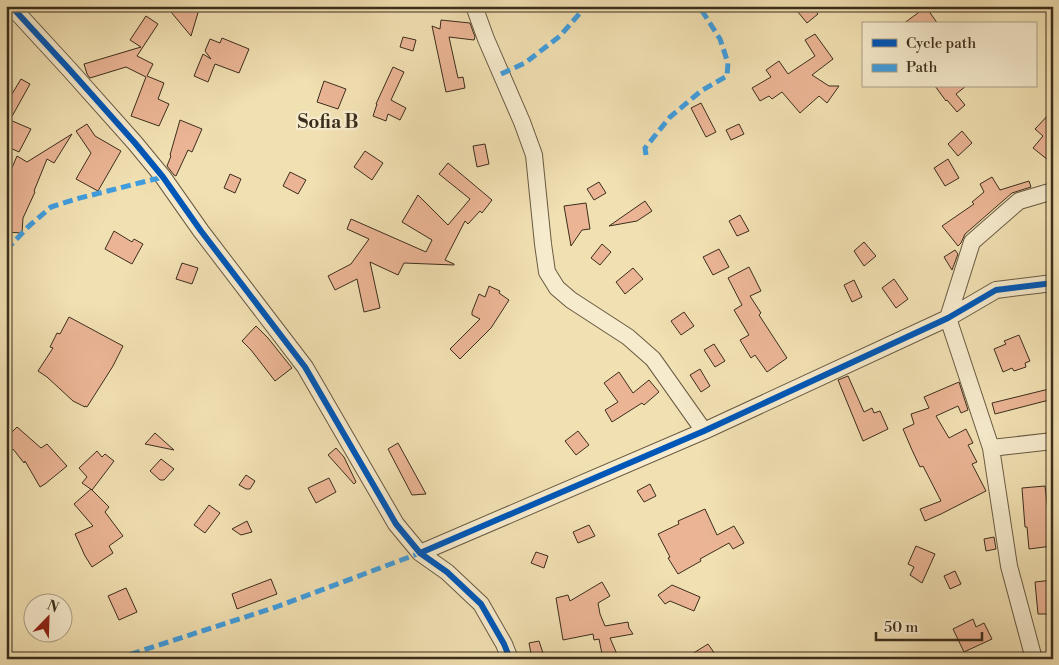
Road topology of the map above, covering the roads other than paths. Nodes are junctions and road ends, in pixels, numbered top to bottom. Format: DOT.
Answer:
graph roads {
  1 [pos="11,6"];
  2 [pos="474,6"];
  3 [pos="1053,191"];
  4 [pos="1053,283"];
  5 [pos="948,318"];
  6 [pos="704,431"];
  7 [pos="1053,441"];
  8 [pos="991,448"];
  9 [pos="420,553"];
  10 [pos="510,659"];
  11 [pos="1034,659"];
  1 -- 9 [label="street"];
  2 -- 6 [label="street"];
  3 -- 5 [label="street"];
  4 -- 5 [label="street"];
  5 -- 6 [label="street"];
  5 -- 8 [label="street"];
  6 -- 9 [label="street"];
  7 -- 8 [label="street"];
  8 -- 11 [label="street"];
  9 -- 10 [label="street"];
}
